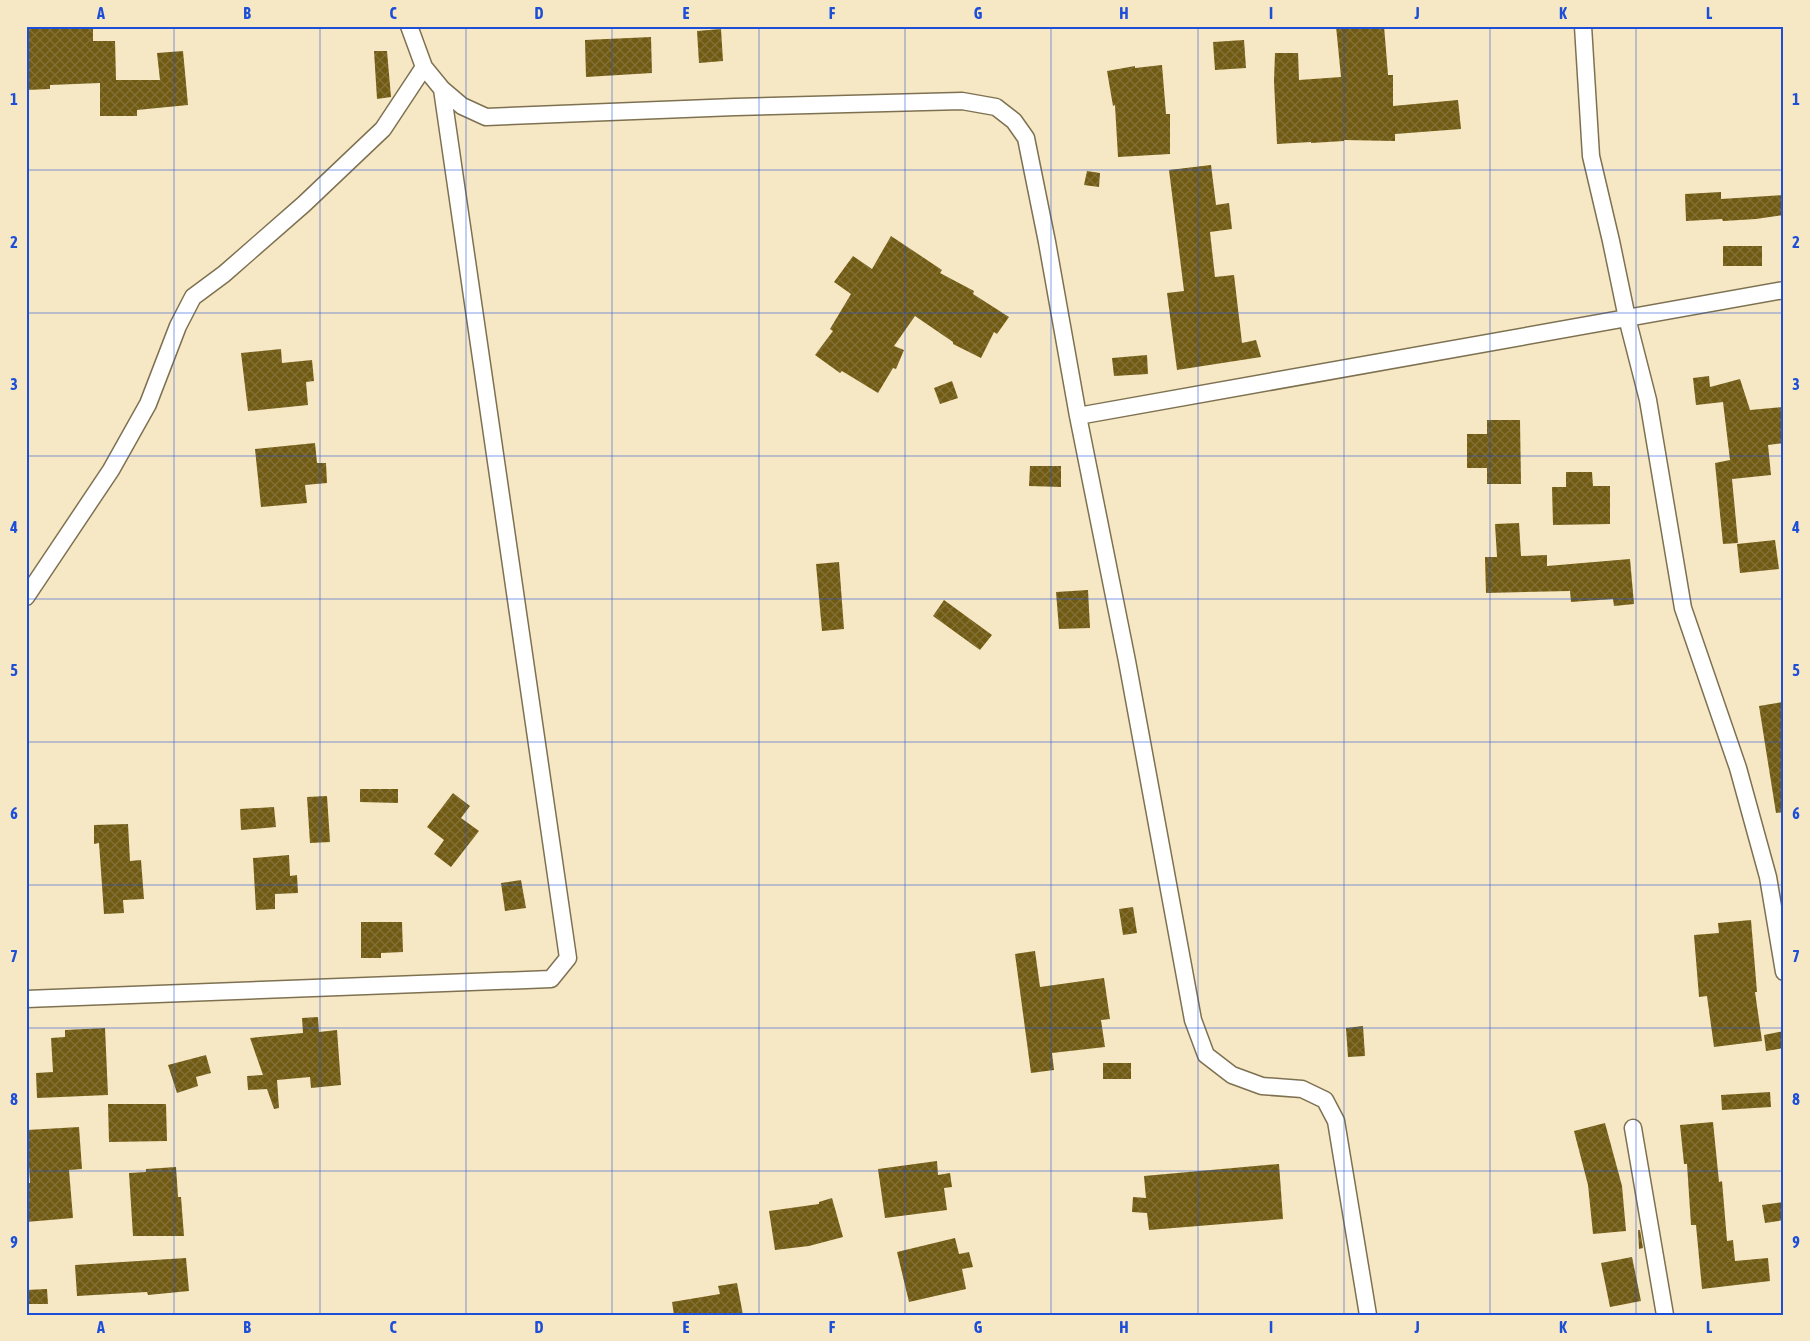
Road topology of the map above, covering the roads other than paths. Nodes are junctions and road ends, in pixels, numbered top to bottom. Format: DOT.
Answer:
graph roads {
  1 [pos="409,26"];
  2 [pos="1582,26"];
  3 [pos="424,67"];
  4 [pos="442,89"];
  5 [pos="1784,290"];
  6 [pos="1627,318"];
  7 [pos="1078,416"];
  8 [pos="26,597"];
  9 [pos="1784,972"];
  10 [pos="26,998"];
  11 [pos="1633,1128"];
  12 [pos="1368,1315"];
  13 [pos="1665,1315"];
  1 -- 3 [label="street"];
  2 -- 6 [label="street"];
  3 -- 4 [label="street"];
  3 -- 8 [label="street"];
  4 -- 7 [label="street"];
  4 -- 10 [label="street"];
  5 -- 6 [label="street"];
  6 -- 7 [label="street"];
  6 -- 9 [label="street"];
  7 -- 12 [label="street"];
  11 -- 13 [label="street"];
}
